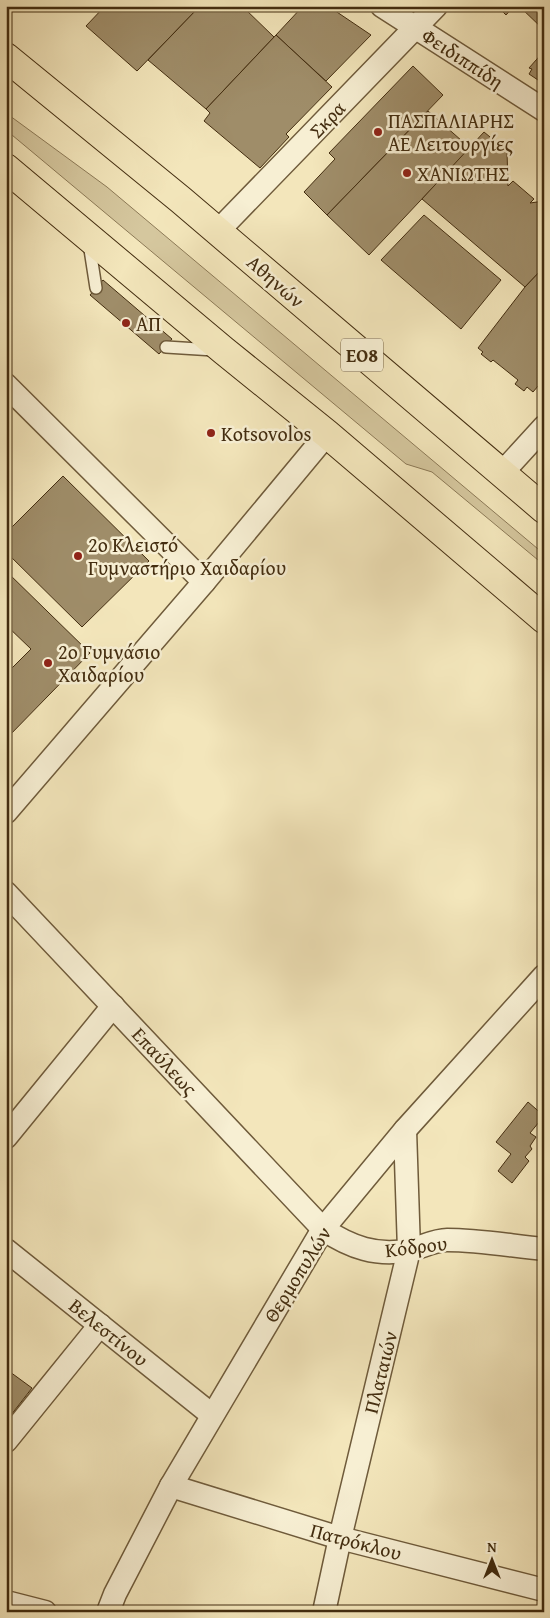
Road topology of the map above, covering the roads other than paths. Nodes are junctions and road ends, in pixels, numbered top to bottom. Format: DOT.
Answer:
graph roads {
  1 [pos="382,6"];
  2 [pos="436,6"];
  3 [pos="416,27"];
  4 [pos="6,57"];
  5 [pos="544,110"];
  6 [pos="6,168"];
  7 [pos="218,232"];
  8 [pos="88,236"];
  9 [pos="96,288"];
  10 [pos="166,347"];
  11 [pos="223,350"];
  12 [pos="6,385"];
  13 [pos="544,427"];
  14 [pos="327,434"];
  15 [pos="501,474"];
  16 [pos="544,509"];
  17 [pos="204,582"];
  18 [pos="544,619"];
  19 [pos="6,812"];
  20 [pos="6,893"];
  21 [pos="544,976"];
  22 [pos="113,1006"];
  23 [pos="405,1130"];
  24 [pos="6,1137"];
  25 [pos="323,1229"];
  26 [pos="544,1249"];
  27 [pos="6,1250"];
  28 [pos="409,1250"];
  29 [pos="100,1325"];
  30 [pos="212,1415"];
  31 [pos="6,1441"];
  32 [pos="171,1486"];
  33 [pos="340,1538"];
  34 [pos="544,1590"];
  35 [pos="6,1602"];
  36 [pos="45,1612"];
  37 [pos="108,1612"];
  38 [pos="324,1612"];
  1 -- 3 [label="street, Φειδιππίδη"];
  2 -- 3 [label="street, Σκρα"];
  3 -- 5 [label="street, Φειδιππίδη"];
  3 -- 7 [label="street, Σκρα"];
  4 -- 7 [label="highway, Αθηνών / ΕΟ8"];
  6 -- 8 [label="highway"];
  7 -- 15 [label="highway, Αθηνών / ΕΟ8"];
  8 -- 9 [label="lane"];
  8 -- 11 [label="highway"];
  10 -- 11 [label="lane"];
  11 -- 14 [label="highway"];
  12 -- 17 [label="street"];
  13 -- 15 [label="street"];
  14 -- 17 [label="street"];
  14 -- 18 [label="highway"];
  15 -- 16 [label="highway, Αθηνών / ΕΟ8"];
  17 -- 19 [label="street"];
  20 -- 22 [label="street, Επαύλεως"];
  21 -- 23 [label="street, Θερμοπυλών"];
  22 -- 24 [label="street"];
  22 -- 25 [label="street, Επαύλεως"];
  23 -- 25 [label="street, Θερμοπυλών"];
  23 -- 28 [label="street, Πλαταιών"];
  25 -- 28 [label="street, Κόδρου"];
  25 -- 30 [label="street, Θερμοπυλών"];
  26 -- 28 [label="street, Κόδρου"];
  27 -- 29 [label="street, Βελεστίνου"];
  28 -- 33 [label="street, Πλαταιών"];
  29 -- 30 [label="street, Βελεστίνου"];
  29 -- 31 [label="street"];
  30 -- 32 [label="street, Θερμοπυλών"];
  32 -- 33 [label="street, Πατρόκλου"];
  32 -- 37 [label="street, Θερμοπυλών"];
  33 -- 34 [label="street, Πατρόκλου"];
  33 -- 38 [label="street, Πλαταιών"];
  35 -- 36 [label="street"];
}
